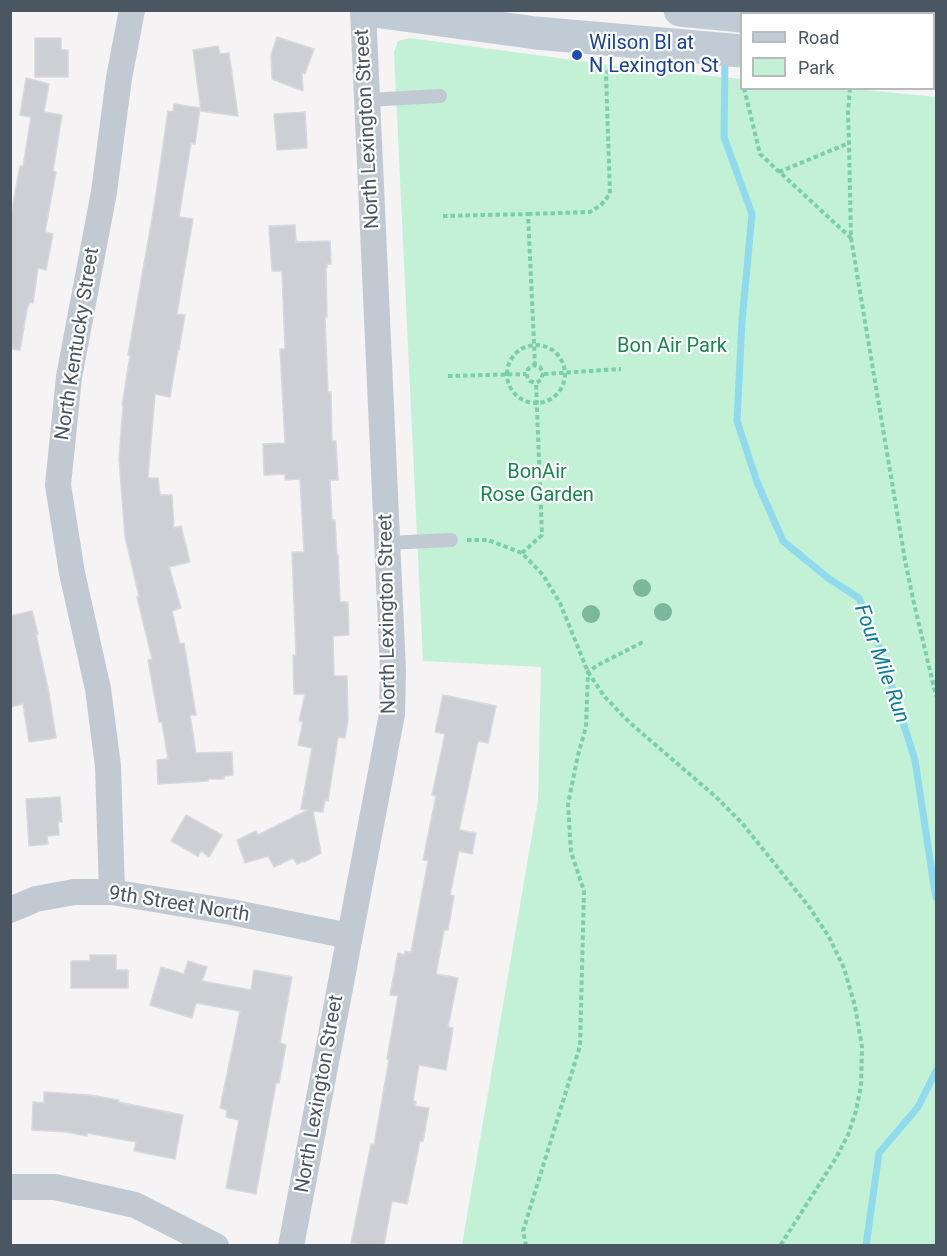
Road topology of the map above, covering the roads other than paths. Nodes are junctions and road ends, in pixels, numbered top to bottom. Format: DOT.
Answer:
graph roads {
  1 [pos="132,10"];
  2 [pos="365,10"];
  3 [pos="680,10"];
  4 [pos="740,16"];
  5 [pos="740,51"];
  6 [pos="440,96"];
  7 [pos="367,100"];
  8 [pos="451,540"];
  9 [pos="387,543"];
  10 [pos="112,892"];
  11 [pos="10,910"];
  12 [pos="349,936"];
  13 [pos="10,1187"];
  14 [pos="216,1245"];
  15 [pos="291,1245"];
  1 -- 10 [label="street, North Kentucky Street"];
  2 -- 5 [label="main road"];
  2 -- 7 [label="street, North Lexington Street"];
  3 -- 4 [label="main road"];
  6 -- 7 [label="lane"];
  7 -- 9 [label="street, North Lexington Street"];
  8 -- 9 [label="lane"];
  9 -- 12 [label="street, North Lexington Street"];
  10 -- 11 [label="street, 9th Street North"];
  10 -- 12 [label="street, 9th Street North"];
  12 -- 15 [label="street, North Lexington Street"];
  13 -- 14 [label="street"];
}
